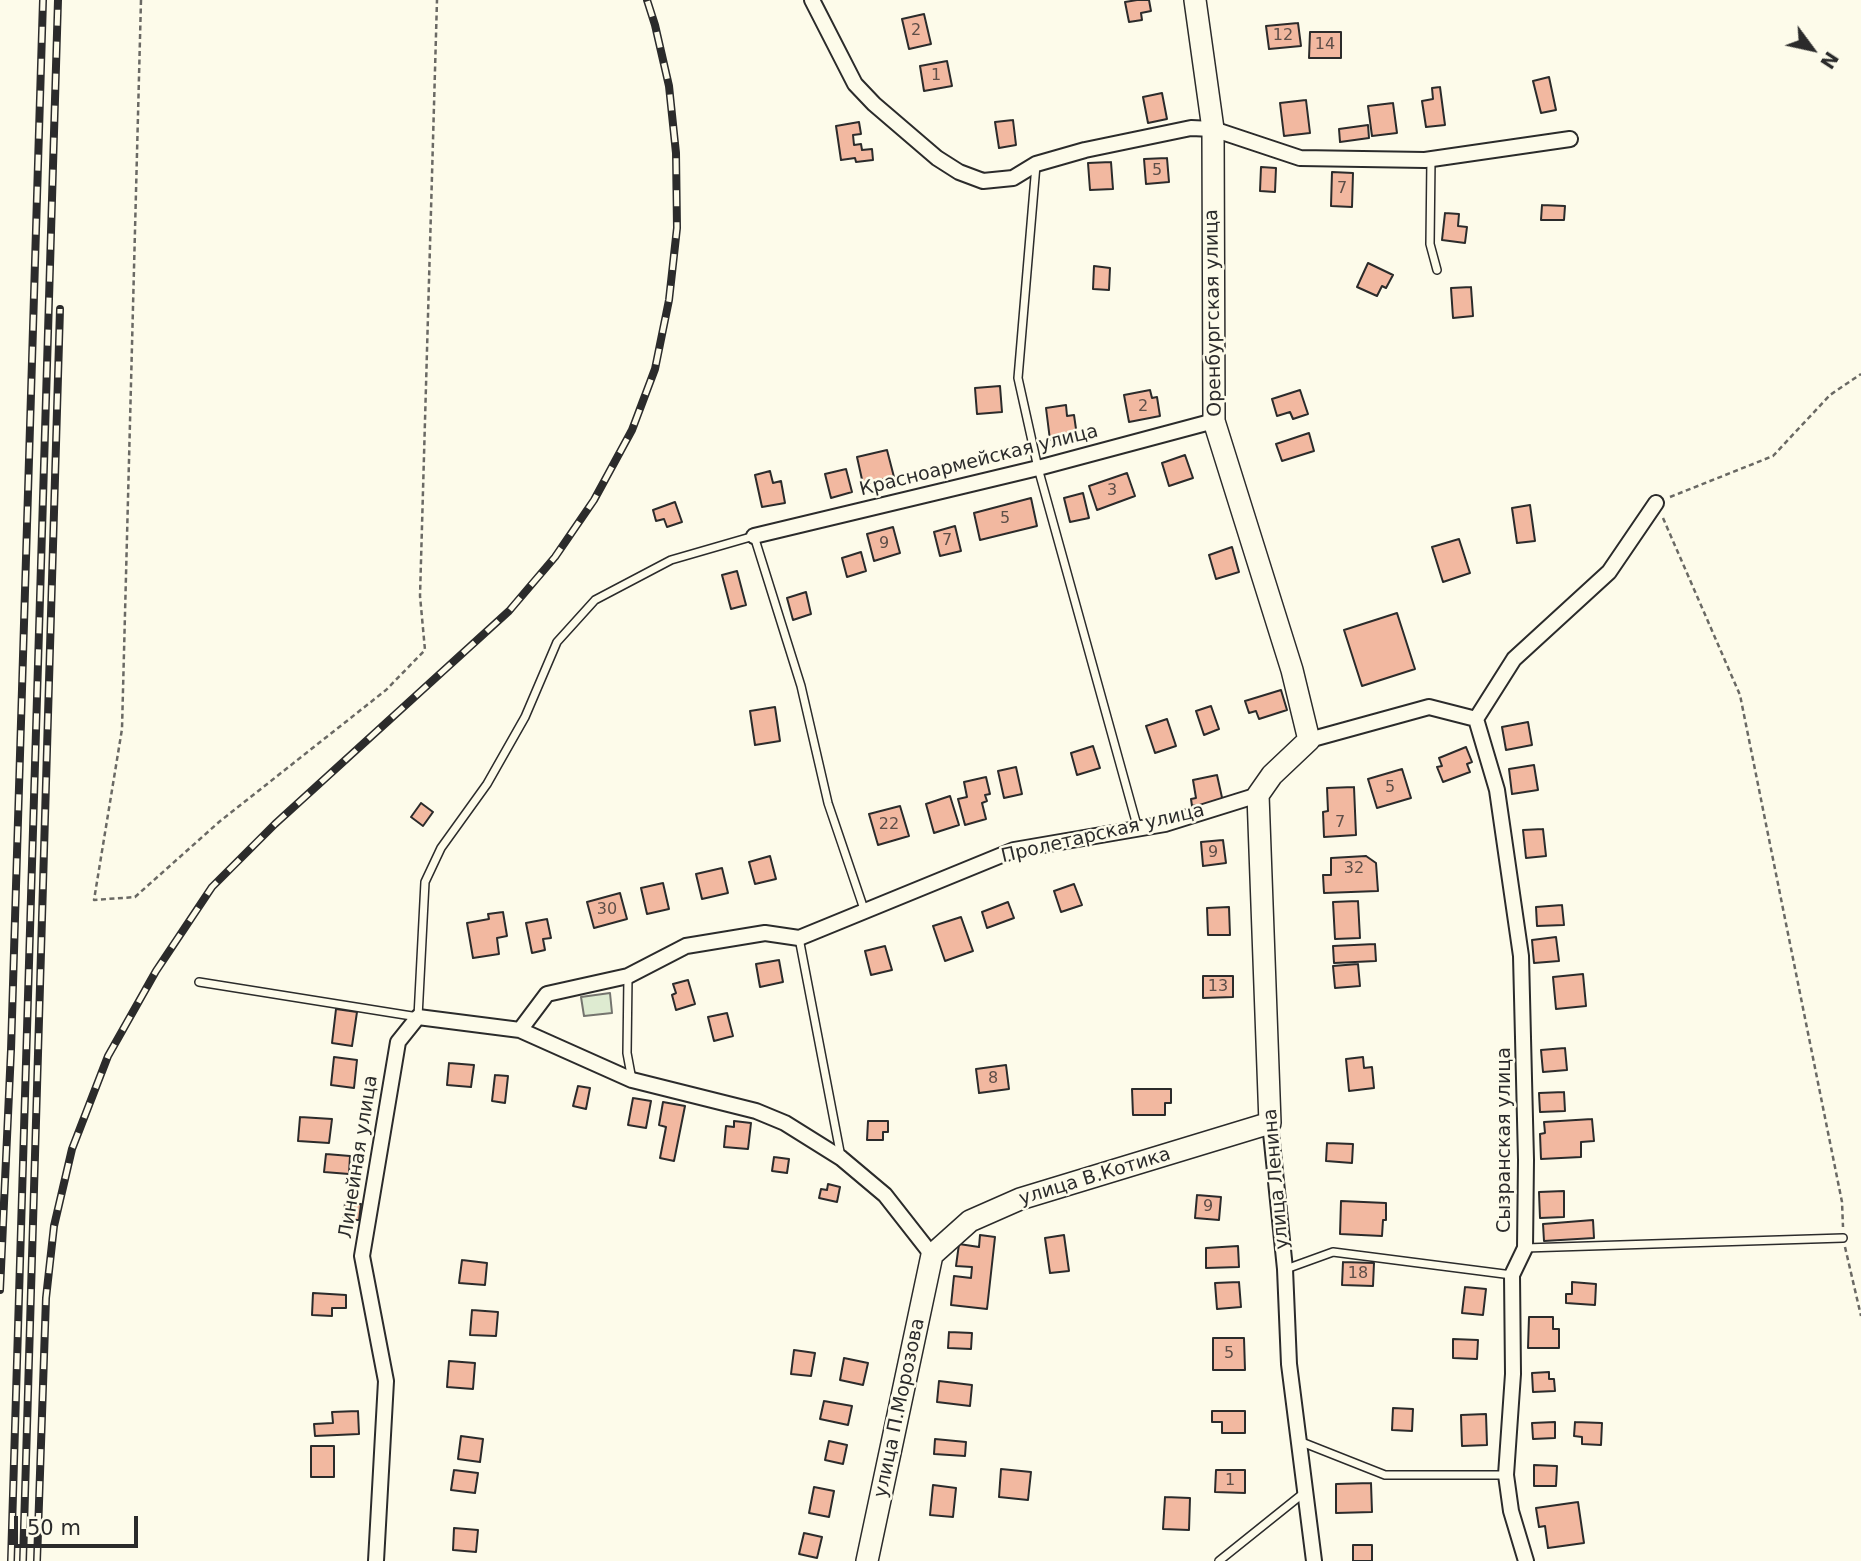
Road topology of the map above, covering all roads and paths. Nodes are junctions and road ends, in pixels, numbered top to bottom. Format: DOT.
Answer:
graph roads {
  1 [pos="141,0"];
  2 [pos="437,0"];
  3 [pos="812,0"];
  4 [pos="1195,0"];
  5 [pos="1213,129"];
  6 [pos="1570,139"];
  7 [pos="1431,159"];
  8 [pos="1036,164"];
  9 [pos="1437,270"];
  10 [pos="1861,374"];
  11 [pos="1214,421"];
  12 [pos="1038,468"];
  13 [pos="1656,503"];
  14 [pos="754,536"];
  15 [pos="1476,719"];
  16 [pos="1309,740"];
  17 [pos="1258,795"];
  18 [pos="1138,829"];
  19 [pos="865,913"];
  20 [pos="799,938"];
  21 [pos="628,976"];
  22 [pos="199,982"];
  23 [pos="418,1017"];
  24 [pos="520,1030"];
  25 [pos="632,1080"];
  26 [pos="1270,1123"];
  27 [pos="841,1158"];
  28 [pos="1843,1238"];
  29 [pos="1525,1248"];
  30 [pos="932,1255"];
  31 [pos="1285,1269"];
  32 [pos="1512,1275"];
  33 [pos="1861,1316"];
  34 [pos="1298,1441"];
  35 [pos="1506,1475"];
  36 [pos="1305,1492"];
  37 [pos="376,1561"];
  38 [pos="867,1561"];
  39 [pos="1219,1561"];
  40 [pos="1314,1561"];
  41 [pos="1526,1561"];
  1 -- 2 [label="path"];
  3 -- 8 [label="street"];
  4 -- 5 [label="street, Оренбургская улица"];
  5 -- 7 [label="street"];
  5 -- 8 [label="street"];
  5 -- 11 [label="street, Оренбургская улица"];
  6 -- 7 [label="street"];
  7 -- 9 [label="lane"];
  8 -- 12 [label="lane"];
  10 -- 13 [label="path"];
  11 -- 12 [label="street, Красноармейская улица"];
  11 -- 16 [label="street, Оренбургская улица"];
  12 -- 14 [label="street, Красноармейская улица"];
  12 -- 18 [label="lane"];
  13 -- 15 [label="street"];
  13 -- 28 [label="path"];
  14 -- 19 [label="lane"];
  14 -- 23 [label="lane"];
  15 -- 16 [label="street"];
  15 -- 29 [label="street, Сызранская улица"];
  16 -- 17 [label="street"];
  17 -- 18 [label="street, Пролетарская улица"];
  17 -- 26 [label="street, улица Ленина"];
  18 -- 19 [label="street, Пролетарская улица"];
  19 -- 20 [label="street, Пролетарская улица"];
  20 -- 21 [label="street, Пролетарская улица"];
  20 -- 27 [label="lane"];
  21 -- 24 [label="street, Пролетарская улица"];
  21 -- 25 [label="lane"];
  22 -- 23 [label="lane"];
  23 -- 24 [label="street"];
  23 -- 37 [label="street, Линейная улица"];
  24 -- 25 [label="street"];
  25 -- 27 [label="street"];
  26 -- 30 [label="street, улица В.Котика"];
  26 -- 31 [label="street, улица Ленина"];
  27 -- 30 [label="street"];
  28 -- 29 [label="lane"];
  28 -- 33 [label="path"];
  29 -- 32 [label="street, Сызранская улица"];
  30 -- 38 [label="street, улица П.Морозова"];
  31 -- 32 [label="lane"];
  31 -- 34 [label="street, улица Ленина"];
  32 -- 35 [label="street, Сызранская улица"];
  34 -- 35 [label="lane"];
  34 -- 36 [label="street, улица Ленина"];
  35 -- 41 [label="street, Сызранская улица"];
  36 -- 39 [label="lane"];
  36 -- 40 [label="street, улица Ленина"];
}
